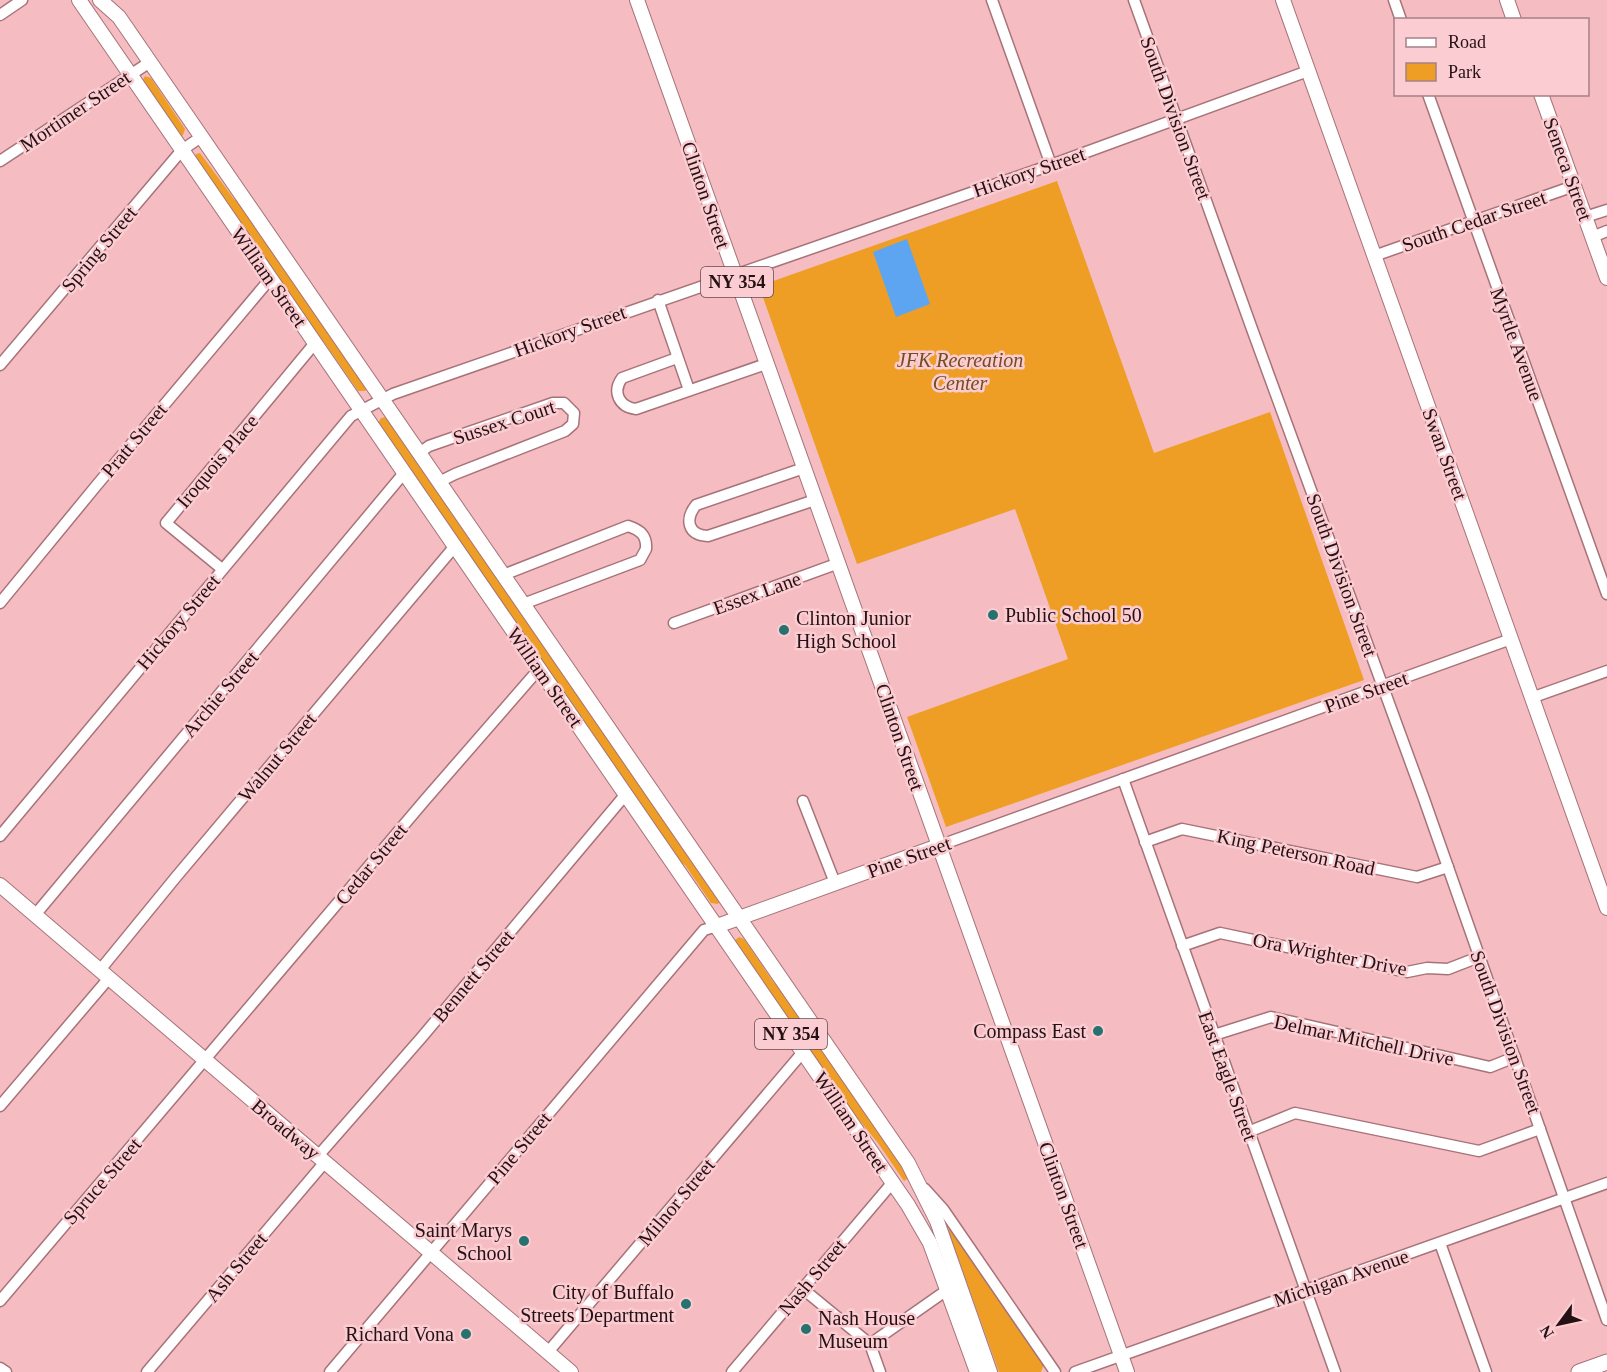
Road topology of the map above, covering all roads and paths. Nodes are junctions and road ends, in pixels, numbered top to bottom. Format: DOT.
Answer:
graph roads {
  1 [pos="22,0"];
  2 [pos="79,0"];
  3 [pos="100,0"];
  4 [pos="116,0"];
  5 [pos="637,0"];
  6 [pos="992,0"];
  7 [pos="1134,0"];
  8 [pos="1283,0"];
  9 [pos="1394,0"];
  10 [pos="1507,0"];
  11 [pos="0,15"];
  12 [pos="119,17"];
  13 [pos="1400,18"];
  14 [pos="1513,18"];
  15 [pos="150,62"];
  16 [pos="1308,71"];
  17 [pos="130,75"];
  18 [pos="1429,96"];
  19 [pos="1542,96"];
  20 [pos="1176,118"];
  21 [pos="201,137"];
  22 [pos="182,150"];
  23 [pos="0,161"];
  24 [pos="1051,165"];
  25 [pos="1574,186"];
  26 [pos="1607,210"];
  27 [pos="1585,217"];
  28 [pos="1474,222"];
  29 [pos="1607,231"];
  30 [pos="1592,237"];
  31 [pos="1374,256"];
  32 [pos="734,274"];
  33 [pos="1607,278"];
  34 [pos="270,279"];
  35 [pos="658,300"];
  36 [pos="315,343"];
  37 [pos="677,358"];
  38 [pos="766,364"];
  39 [pos="0,365"];
  40 [pos="689,390"];
  41 [pos="382,400"];
  42 [pos="362,411"];
  43 [pos="419,453"];
  44 [pos="804,468"];
  45 [pos="405,473"];
  46 [pos="439,482"];
  47 [pos="815,500"];
  48 [pos="455,546"];
  49 [pos="839,563"];
  50 [pos="222,569"];
  51 [pos="503,575"];
  52 [pos="1607,594"];
  53 [pos="0,603"];
  54 [pos="523,604"];
  55 [pos="674,623"];
  56 [pos="1511,639"];
  57 [pos="539,669"];
  58 [pos="1607,671"];
  59 [pos="1383,685"];
  60 [pos="1531,698"];
  61 [pos="1123,779"];
  62 [pos="626,794"];
  63 [pos="803,801"];
  64 [pos="0,836"];
  65 [pos="1145,842"];
  66 [pos="938,846"];
  67 [pos="1448,867"];
  68 [pos="835,883"];
  69 [pos="0,885"];
  70 [pos="1607,908"];
  71 [pos="35,915"];
  72 [pos="739,918"];
  73 [pos="717,926"];
  74 [pos="1182,946"];
  75 [pos="1479,957"];
  76 [pos="105,974"];
  77 [pos="1214,1035"];
  78 [pos="803,1052"];
  79 [pos="1515,1058"];
  80 [pos="205,1060"];
  81 [pos="0,1106"];
  82 [pos="1540,1130"];
  83 [pos="1248,1132"];
  84 [pos="322,1159"];
  85 [pos="892,1182"];
  86 [pos="920,1183"];
  87 [pos="1607,1183"];
  88 [pos="1564,1199"];
  89 [pos="1440,1243"];
  90 [pos="431,1252"];
  91 [pos="803,1289"];
  92 [pos="947,1290"];
  93 [pos="1306,1290"];
  94 [pos="0,1301"];
  95 [pos="1607,1320"];
  96 [pos="870,1344"];
  97 [pos="548,1352"];
  98 [pos="1121,1356"];
  99 [pos="1607,1362"];
  100 [pos="0,1368"];
  101 [pos="6,1372"];
  102 [pos="147,1372"];
  103 [pos="330,1372"];
  104 [pos="571,1372"];
  105 [pos="732,1372"];
  106 [pos="880,1372"];
  107 [pos="977,1372"];
  108 [pos="990,1372"];
  109 [pos="1055,1372"];
  110 [pos="1075,1372"];
  111 [pos="1127,1372"];
  112 [pos="1335,1372"];
  113 [pos="1486,1372"];
  114 [pos="1579,1372"];
  1 -- 11 [label="street"];
  2 -- 17 [label="main road, William Street / NY 354"];
  3 -- 12 [label="main road, William Street / NY 354"];
  4 -- 12 [label="main road, NY 354"];
  5 -- 32 [label="main road, Clinton Street / NY 354"];
  6 -- 24 [label="street"];
  7 -- 20 [label="street, South Division Street"];
  8 -- 16 [label="main road, Swan Street"];
  9 -- 13 [label="street"];
  10 -- 14 [label="main road"];
  12 -- 15 [label="main road, William Street / NY 354"];
  15 -- 17 [label="street, Mortimer Street"];
  15 -- 21 [label="main road, William Street / NY 354"];
  16 -- 20 [label="street, Hickory Street"];
  16 -- 31 [label="main road, Swan Street"];
  17 -- 22 [label="main road, William Street / NY 354"];
  17 -- 23 [label="street, Mortimer Street"];
  18 -- 28 [label="street, Myrtle Avenue"];
  19 -- 25 [label="main road, Seneca Street"];
  20 -- 24 [label="street, Hickory Street"];
  20 -- 59 [label="street, South Division Street"];
  21 -- 22 [label="street, Spring Street"];
  21 -- 41 [label="main road, William Street / NY 354"];
  22 -- 34 [label="main road, William Street / NY 354"];
  22 -- 39 [label="street, Spring Street"];
  24 -- 32 [label="street, Hickory Street"];
  25 -- 27 [label="main road, Seneca Street"];
  25 -- 28 [label="street, South Cedar Street"];
  26 -- 27 [label="street"];
  27 -- 30 [label="main road, Seneca Street"];
  28 -- 31 [label="street, South Cedar Street"];
  28 -- 52 [label="street, Myrtle Avenue"];
  29 -- 30 [label="street"];
  30 -- 33 [label="main road, Seneca Street"];
  31 -- 56 [label="main road, Swan Street"];
  32 -- 35 [label="street, Hickory Street"];
  32 -- 38 [label="main road, Clinton Street / NY 354"];
  34 -- 36 [label="main road, William Street / NY 354"];
  34 -- 53 [label="street, Pratt Street"];
  35 -- 37 [label="street"];
  35 -- 41 [label="street, Hickory Street"];
  36 -- 42 [label="main road, William Street / NY 354"];
  36 -- 50 [label="street, Iroquois Place"];
  37 -- 40 [label="street"];
  37 -- 40 [label="street"];
  38 -- 40 [label="street"];
  38 -- 44 [label="main road, Clinton Street / NY 354"];
  41 -- 42 [label="street, Hickory Street"];
  41 -- 43 [label="main road, William Street / NY 354"];
  42 -- 45 [label="main road, William Street / NY 354"];
  42 -- 50 [label="street, Hickory Street"];
  43 -- 46 [label="main road, William Street / NY 354"];
  43 -- 46 [label="street, Sussex Court"];
  44 -- 47 [label="main road, Clinton Street / NY 354"];
  44 -- 47 [label="street"];
  45 -- 48 [label="main road, William Street / NY 354"];
  45 -- 71 [label="street, Archie Street"];
  46 -- 51 [label="main road, William Street / NY 354"];
  47 -- 49 [label="main road, Clinton Street / NY 354"];
  48 -- 57 [label="main road, William Street / NY 354"];
  48 -- 76 [label="street, Walnut Street"];
  49 -- 55 [label="street, Essex Lane"];
  49 -- 66 [label="main road, Clinton Street / NY 354"];
  50 -- 64 [label="street, Hickory Street"];
  51 -- 54 [label="main road, William Street / NY 354"];
  51 -- 54 [label="street"];
  54 -- 72 [label="main road, William Street / NY 354"];
  56 -- 59 [label="street, Pine Street"];
  56 -- 60 [label="main road, Swan Street"];
  57 -- 62 [label="main road, William Street / NY 354"];
  57 -- 80 [label="street, Cedar Street"];
  58 -- 60 [label="street"];
  59 -- 61 [label="street, Pine Street"];
  59 -- 67 [label="street, South Division Street"];
  60 -- 70 [label="main road, Swan Street"];
  61 -- 65 [label="street, East Eagle Street"];
  61 -- 66 [label="street, Pine Street"];
  62 -- 73 [label="main road, William Street / NY 354"];
  62 -- 84 [label="street, Bennett Street"];
  63 -- 68 [label="street"];
  65 -- 67 [label="street, King Peterson Road"];
  65 -- 74 [label="street, East Eagle Street"];
  66 -- 68 [label="main road, Pine Street"];
  66 -- 98 [label="main road, Clinton Street"];
  67 -- 75 [label="street, South Division Street"];
  68 -- 72 [label="main road, Pine Street"];
  69 -- 71 [label="main road, Broadway"];
  71 -- 76 [label="main road, Broadway"];
  72 -- 73 [label="main road, Pine Street"];
  72 -- 86 [label="main road, William Street / NY 354"];
  73 -- 78 [label="main road, William Street / NY 354"];
  73 -- 90 [label="street, Pine Street"];
  74 -- 75 [label="street, Ora Wrighter Drive"];
  74 -- 77 [label="street, East Eagle Street"];
  75 -- 79 [label="street, South Division Street"];
  76 -- 80 [label="main road, Broadway"];
  76 -- 81 [label="street, Walnut Street"];
  77 -- 79 [label="street, Delmar Mitchell Drive"];
  77 -- 83 [label="street, East Eagle Street"];
  78 -- 85 [label="main road, William Street / NY 354"];
  78 -- 97 [label="street, Milnor Street"];
  79 -- 82 [label="street, South Division Street"];
  80 -- 84 [label="main road, Broadway"];
  80 -- 94 [label="street, Spruce Street"];
  82 -- 83 [label="street"];
  82 -- 88 [label="street, South Division Street"];
  83 -- 93 [label="street, East Eagle Street"];
  84 -- 90 [label="main road, Broadway"];
  84 -- 102 [label="street, Ash Street"];
  85 -- 91 [label="street, Nash Street"];
  85 -- 92 [label="main road, William Street / NY 354"];
  86 -- 108 [label="main road, William Street / NY 354"];
  86 -- 109 [label="street, William Street"];
  87 -- 88 [label="street, Michigan Avenue"];
  88 -- 89 [label="street, Michigan Avenue"];
  88 -- 95 [label="street, South Division Street"];
  89 -- 93 [label="street, Michigan Avenue"];
  89 -- 113 [label="street"];
  90 -- 97 [label="main road, Broadway"];
  90 -- 103 [label="street, Pine Street"];
  91 -- 96 [label="street"];
  91 -- 105 [label="street, Nash Street"];
  92 -- 96 [label="street"];
  92 -- 107 [label="main road, William Street / NY 354"];
  93 -- 98 [label="street, Michigan Avenue"];
  93 -- 112 [label="street, East Eagle Street"];
  96 -- 106 [label="street"];
  97 -- 104 [label="main road, Broadway"];
  98 -- 110 [label="street, Michigan Avenue"];
  98 -- 111 [label="main road, Clinton Street"];
  99 -- 114 [label="highway"];
  100 -- 101 [label="street"];
}
